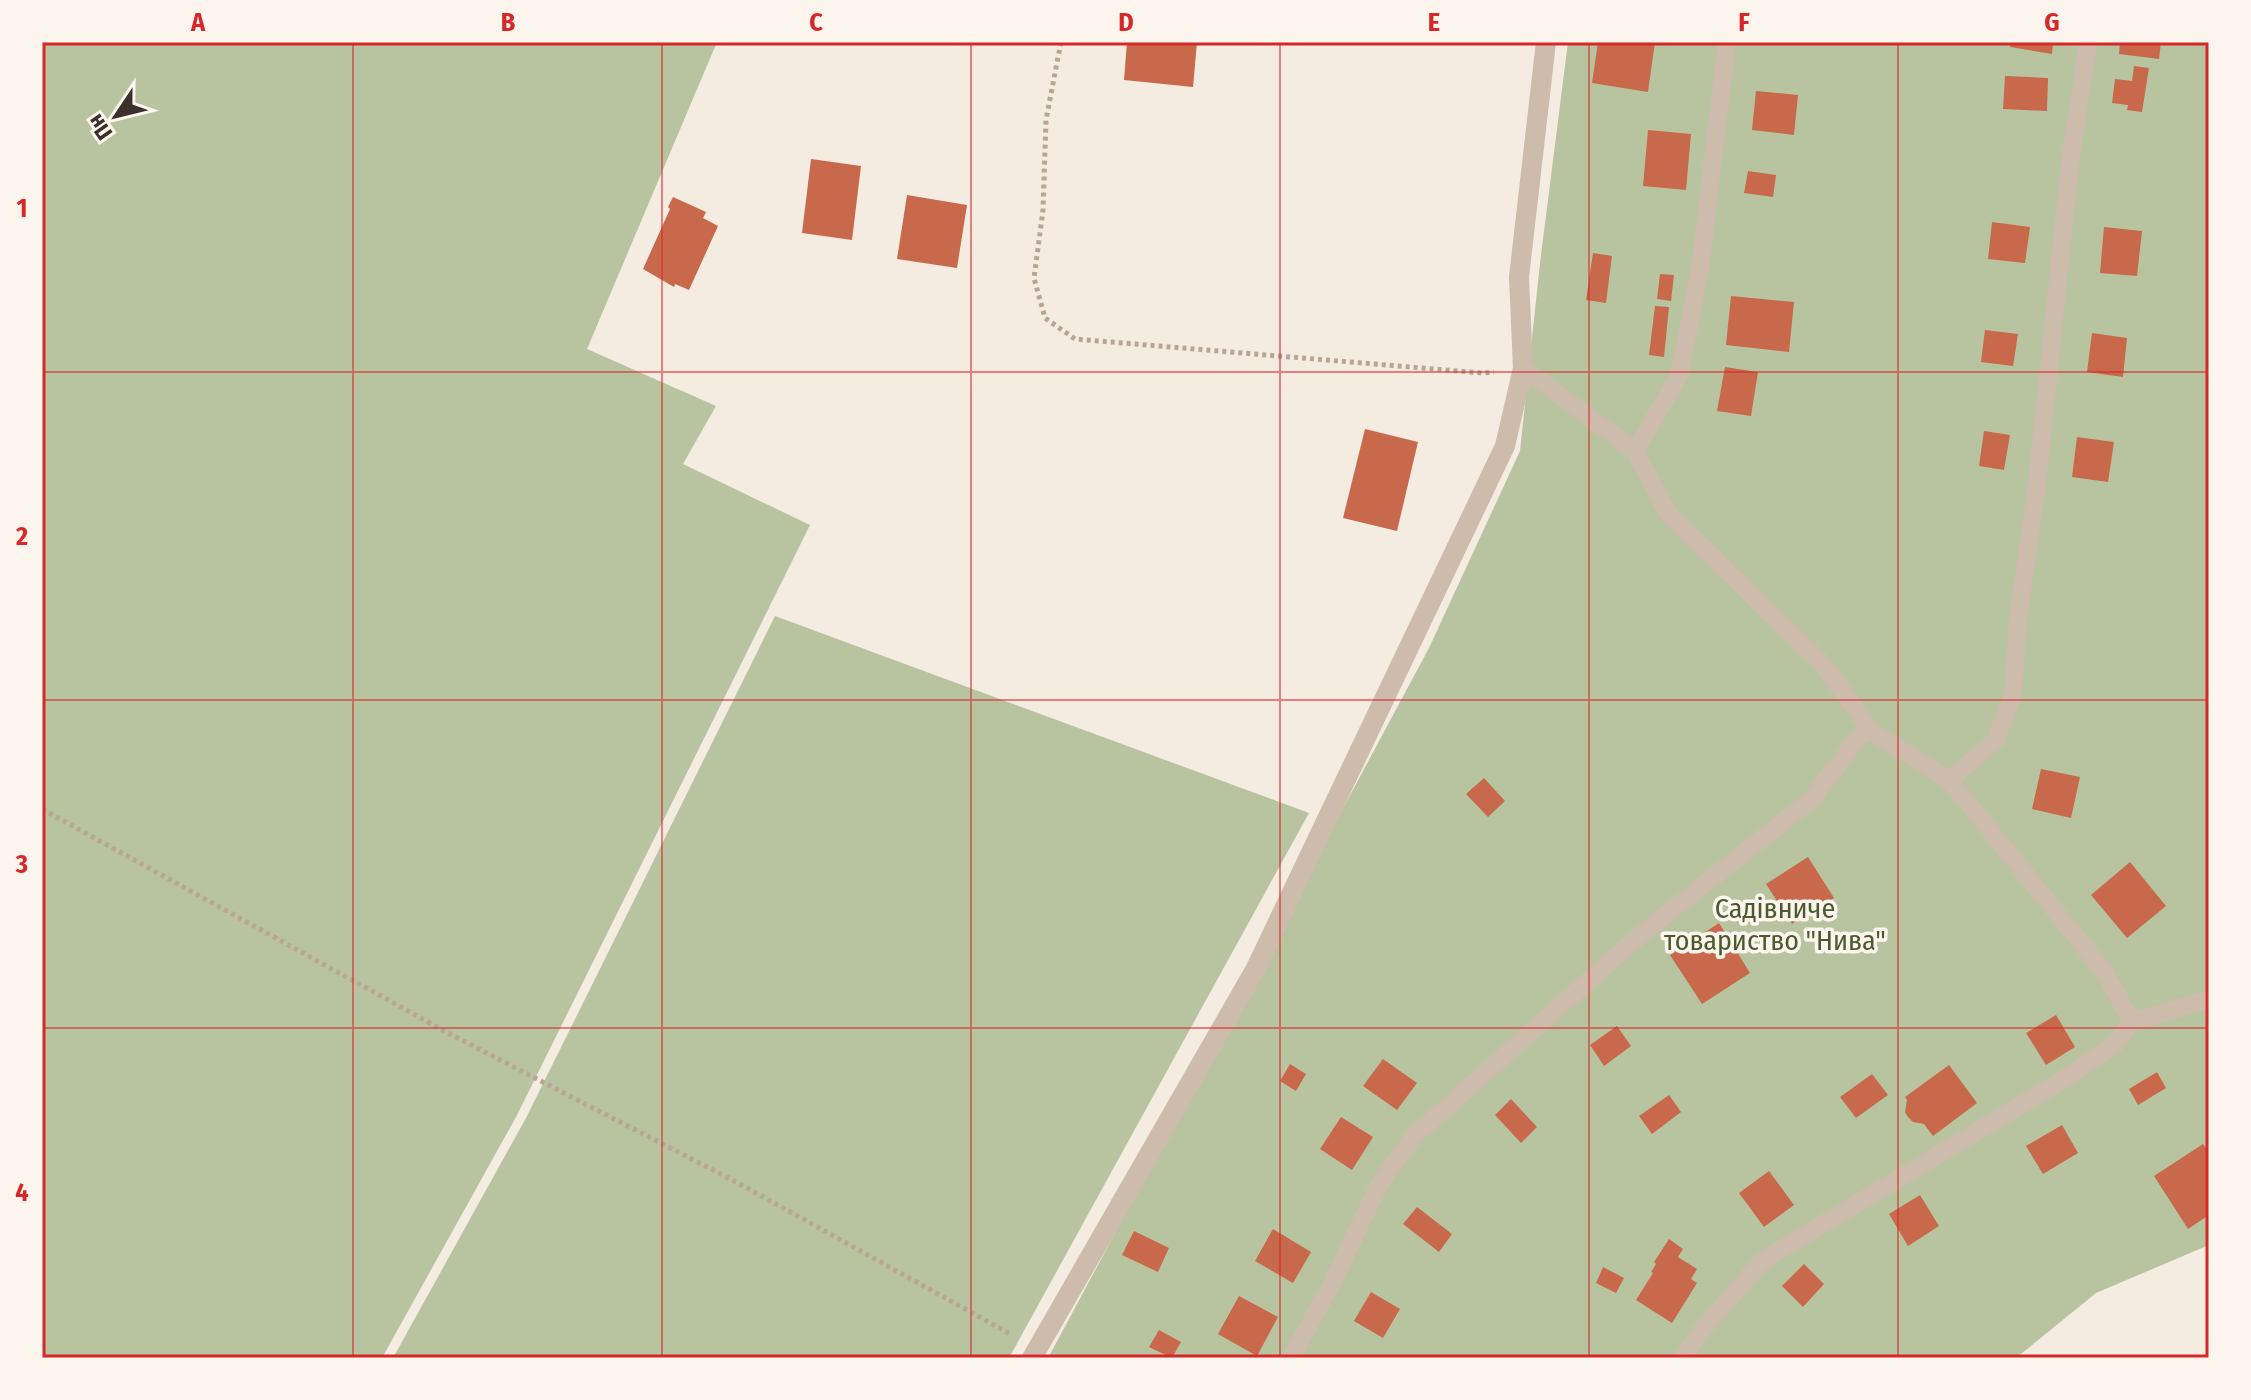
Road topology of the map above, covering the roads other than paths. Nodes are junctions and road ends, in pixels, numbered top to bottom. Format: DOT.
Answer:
graph roads {
  1 [pos="1546,42"];
  2 [pos="1727,42"];
  3 [pos="2088,42"];
  4 [pos="1523,368"];
  5 [pos="1635,451"];
  6 [pos="1869,728"];
  7 [pos="1949,780"];
  8 [pos="2209,999"];
  9 [pos="2132,1022"];
  10 [pos="1035,1354"];
  11 [pos="1291,1358"];
  12 [pos="1683,1358"];
  1 -- 4 [label="street"];
  2 -- 5 [label="lane"];
  3 -- 7 [label="lane"];
  4 -- 5 [label="lane"];
  4 -- 10 [label="street"];
  5 -- 6 [label="lane"];
  6 -- 7 [label="lane"];
  6 -- 11 [label="lane"];
  7 -- 9 [label="lane"];
  8 -- 9 [label="lane"];
  9 -- 12 [label="lane"];
}
